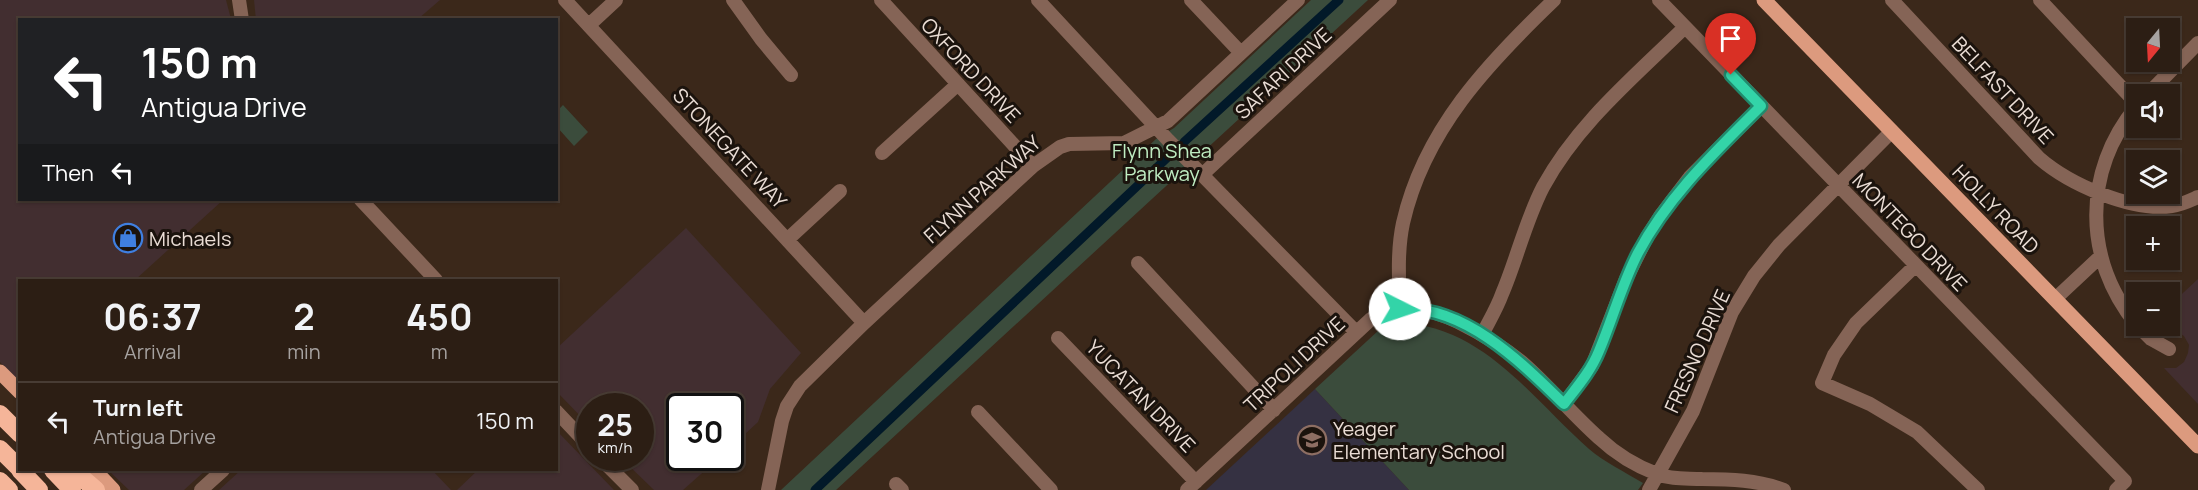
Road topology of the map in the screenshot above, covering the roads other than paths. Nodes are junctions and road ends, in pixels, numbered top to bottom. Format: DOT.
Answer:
graph roads {
  1 [pos="239,0"];
  2 [pos="566,0"];
  3 [pos="616,0"];
  4 [pos="733,0"];
  5 [pos="881,0"];
  6 [pos="1038,0"];
  7 [pos="1191,0"];
  8 [pos="1298,0"];
  9 [pos="1390,0"];
  10 [pos="1554,0"];
  11 [pos="1659,0"];
  12 [pos="1764,0"];
  13 [pos="1892,0"];
  14 [pos="2040,0"];
  15 [pos="242,18"];
  16 [pos="589,25"];
  17 [pos="1685,27"];
  18 [pos="2198,43"];
  19 [pos="1241,53"];
  20 [pos="791,75"];
  21 [pos="958,84"];
  22 [pos="2158,84"];
  23 [pos="2126,94"];
  24 [pos="1761,106"];
  25 [pos="2126,119"];
  26 [pos="1156,127"];
  27 [pos="1892,132"];
  28 [pos="882,153"];
  29 [pos="1033,166"];
  30 [pos="1203,174"];
  31 [pos="1838,186"];
  32 [pos="840,191"];
  33 [pos="2097,192"];
  34 [pos="2198,197"];
  35 [pos="362,201"];
  36 [pos="788,239"];
  37 [pos="2101,256"];
  38 [pos="1138,263"];
  39 [pos="1915,266"];
  40 [pos="432,279"];
  41 [pos="2055,299"];
  42 [pos="1400,309"];
  43 [pos="2126,310"];
  44 [pos="864,323"];
  45 [pos="1356,332"];
  46 [pos="1482,335"];
  47 [pos="2148,336"];
  48 [pos="1058,338"];
  49 [pos="2169,349"];
  50 [pos="0,372"];
  51 [pos="18,390"];
  52 [pos="1564,404"];
  53 [pos="1274,410"];
  54 [pos="0,412"];
  55 [pos="978,412"];
  56 [pos="558,413"];
  57 [pos="18,420"];
  58 [pos="18,432"];
  59 [pos="576,432"];
  60 [pos="2198,446"];
  61 [pos="0,449"];
  62 [pos="18,467"];
  63 [pos="22,471"];
  64 [pos="54,471"];
  65 [pos="75,471"];
  66 [pos="95,471"];
  67 [pos="222,471"];
  68 [pos="613,471"];
  69 [pos="1658,475"];
  70 [pos="0,481"];
  71 [pos="1191,486"];
  72 [pos="1756,486"];
  73 [pos="9,490"];
  74 [pos="39,490"];
  75 [pos="72,490"];
  76 [pos="96,490"];
  77 [pos="113,490"];
  78 [pos="201,490"];
  79 [pos="632,490"];
  80 [pos="768,490"];
  81 [pos="1051,490"];
  82 [pos="1649,490"];
  83 [pos="1784,490"];
  84 [pos="1978,490"];
  85 [pos="2116,490"];
  1 -- 15 [label="street"];
  2 -- 16 [label="street, STONEGATE WAY"];
  3 -- 16 [label="street"];
  4 -- 20 [label="street"];
  5 -- 21 [label="street, OXFORD DRIVE"];
  6 -- 26 [label="street"];
  7 -- 19 [label="street"];
  8 -- 19 [label="street, FLYNN PARKWAY"];
  9 -- 30 [label="street, SAFARI DRIVE"];
  10 -- 42 [label="street"];
  11 -- 17 [label="street, MONTEGO DRIVE"];
  12 -- 27 [label="main road, HOLLY ROAD"];
  13 -- 33 [label="street, BELFAST DRIVE"];
  14 -- 23 [label="street"];
  16 -- 36 [label="street, STONEGATE WAY"];
  17 -- 24 [label="street, MONTEGO DRIVE"];
  17 -- 46 [label="street"];
  18 -- 22 [label="street"];
  19 -- 26 [label="street, FLYNN PARKWAY"];
  21 -- 28 [label="street"];
  21 -- 29 [label="street, OXFORD DRIVE"];
  24 -- 31 [label="street, MONTEGO DRIVE"];
  24 -- 52 [label="street"];
  25 -- 33 [label="street"];
  26 -- 29 [label="street, FLYNN PARKWAY"];
  26 -- 30 [label="street"];
  27 -- 31 [label="street, FRESNO DRIVE"];
  27 -- 41 [label="main road, HOLLY ROAD"];
  29 -- 44 [label="street, FLYNN PARKWAY"];
  30 -- 45 [label="street"];
  31 -- 39 [label="street, MONTEGO DRIVE"];
  31 -- 69 [label="street, FRESNO DRIVE"];
  32 -- 36 [label="street"];
  33 -- 34 [label="street, BELFAST DRIVE"];
  33 -- 37 [label="street"];
  35 -- 40 [label="street"];
  36 -- 44 [label="street, STONEGATE WAY"];
  37 -- 41 [label="street"];
  37 -- 43 [label="street"];
  38 -- 53 [label="street"];
  39 -- 84 [label="street"];
  39 -- 85 [label="street, MONTEGO DRIVE"];
  41 -- 60 [label="main road, HOLLY ROAD"];
  42 -- 45 [label="street, TRIPOLI DRIVE"];
  42 -- 46 [label="street, TRIPOLI DRIVE"];
  44 -- 80 [label="street, FLYNN PARKWAY"];
  45 -- 53 [label="street, TRIPOLI DRIVE"];
  46 -- 52 [label="street, TRIPOLI DRIVE"];
  47 -- 49 [label="street"];
  48 -- 71 [label="street, YUCATAN DRIVE"];
  50 -- 51 [label="main road"];
  52 -- 69 [label="street, TRIPOLI DRIVE"];
  53 -- 71 [label="street, TRIPOLI DRIVE"];
  54 -- 57 [label="highway"];
  54 -- 58 [label="highway"];
  55 -- 81 [label="street"];
  56 -- 59 [label="street"];
  61 -- 62 [label="highway"];
  63 -- 74 [label="highway"];
  64 -- 75 [label="highway"];
  65 -- 76 [label="highway"];
  66 -- 77 [label="main road"];
  67 -- 78 [label="street"];
  68 -- 79 [label="street"];
  69 -- 72 [label="street, TRIPOLI DRIVE"];
  69 -- 82 [label="street, FRESNO DRIVE"];
  70 -- 73 [label="highway"];
  72 -- 83 [label="street, TRIPOLI DRIVE"];
}
